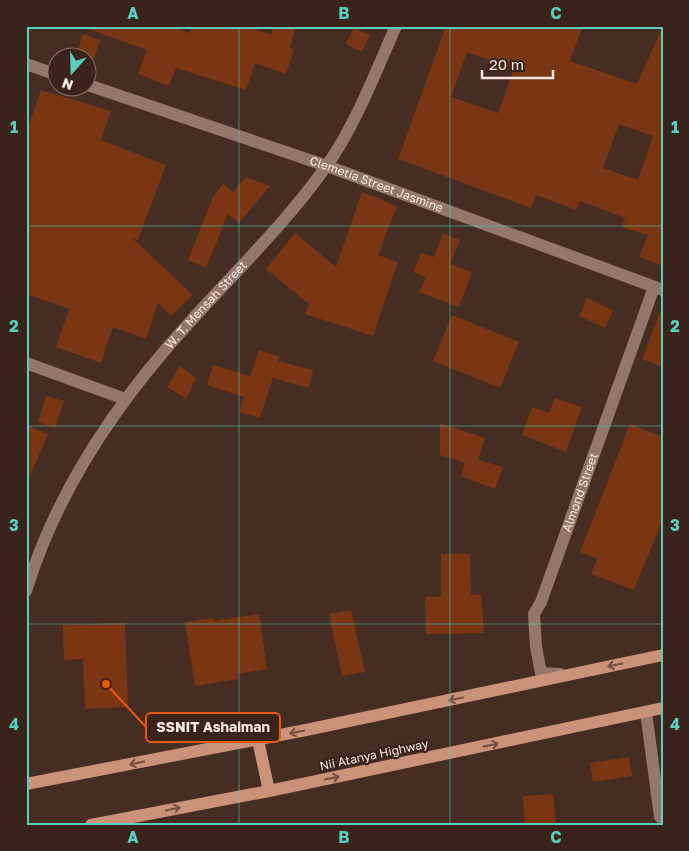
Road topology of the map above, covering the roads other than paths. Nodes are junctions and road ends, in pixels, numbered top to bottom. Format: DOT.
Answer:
graph roads {
  1 [pos="396,26"];
  2 [pos="27,66"];
  3 [pos="48,72"];
  4 [pos="98,88"];
  5 [pos="327,166"];
  6 [pos="658,289"];
  7 [pos="26,362"];
  8 [pos="125,399"];
  9 [pos="26,591"];
  10 [pos="663,655"];
  11 [pos="568,675"];
  12 [pos="663,708"];
  13 [pos="646,712"];
  14 [pos="258,740"];
  15 [pos="26,784"];
  16 [pos="269,791"];
  17 [pos="660,817"];
  18 [pos="91,825"];
  1 -- 5 [label="street, W. T. Mensah Street"];
  2 -- 3 [label="street"];
  4 -- 5 [label="street, Clemetia Street Jasmine"];
  5 -- 6 [label="street, Clemetia Street Jasmine"];
  5 -- 8 [label="street, W. T. Mensah Street"];
  6 -- 11 [label="street, Almond Street"];
  7 -- 8 [label="street"];
  8 -- 9 [label="street, W. T. Mensah Street"];
  10 -- 11 [label="main road, one-way"];
  11 -- 14 [label="main road, one-way"];
  12 -- 13 [label="main road, Nii Atanya Highway"];
  16 -- 13 [label="main road, Nii Atanya Highway, one-way"];
  13 -- 17 [label="street"];
  14 -- 15 [label="main road, one-way"];
  14 -- 16 [label="main road"];
  18 -- 16 [label="main road, Nii Atanya Highway, one-way"];
}
